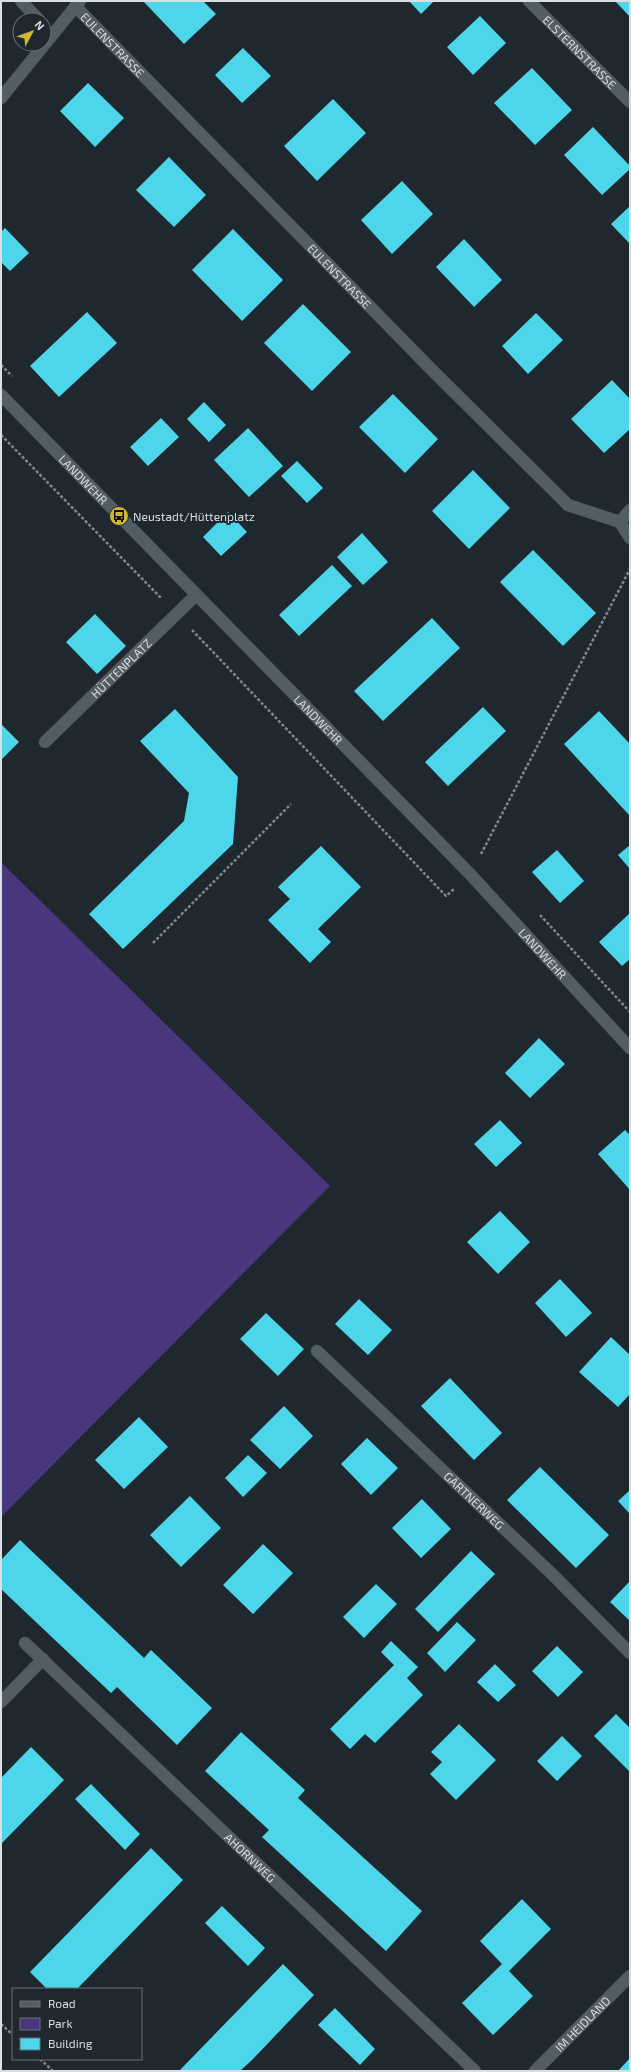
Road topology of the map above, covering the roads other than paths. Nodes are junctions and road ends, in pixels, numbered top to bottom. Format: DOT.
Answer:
graph roads {
  1 [pos="21,1"];
  2 [pos="529,1"];
  3 [pos="77,4"];
  4 [pos="31,12"];
  5 [pos="53,34"];
  6 [pos="628,95"];
  7 [pos="1,98"];
  8 [pos="1,396"];
  9 [pos="630,510"];
  10 [pos="620,522"];
  11 [pos="630,538"];
  12 [pos="196,595"];
  13 [pos="45,742"];
  14 [pos="630,1048"];
  15 [pos="316,1351"];
  16 [pos="25,1643"];
  17 [pos="630,1652"];
  18 [pos="43,1659"];
  19 [pos="1,1702"];
  20 [pos="630,1976"];
  21 [pos="475,2071"];
  22 [pos="535,2071"];
  1 -- 4 [label="street"];
  2 -- 6 [label="street, ELSTERNSTRASSE"];
  3 -- 5 [label="street"];
  3 -- 10 [label="street, EULENSTRASSE"];
  5 -- 7 [label="street"];
  8 -- 12 [label="street, LANDWEHR"];
  9 -- 10 [label="street"];
  10 -- 11 [label="street"];
  12 -- 13 [label="street, HÜTTENPLATZ"];
  12 -- 14 [label="street, LANDWEHR"];
  15 -- 17 [label="street, GÄRTNERWEG"];
  16 -- 18 [label="street, AHORNWEG"];
  18 -- 19 [label="street"];
  18 -- 21 [label="street, AHORNWEG"];
  20 -- 22 [label="street, IM HEIDLAND"];
}
